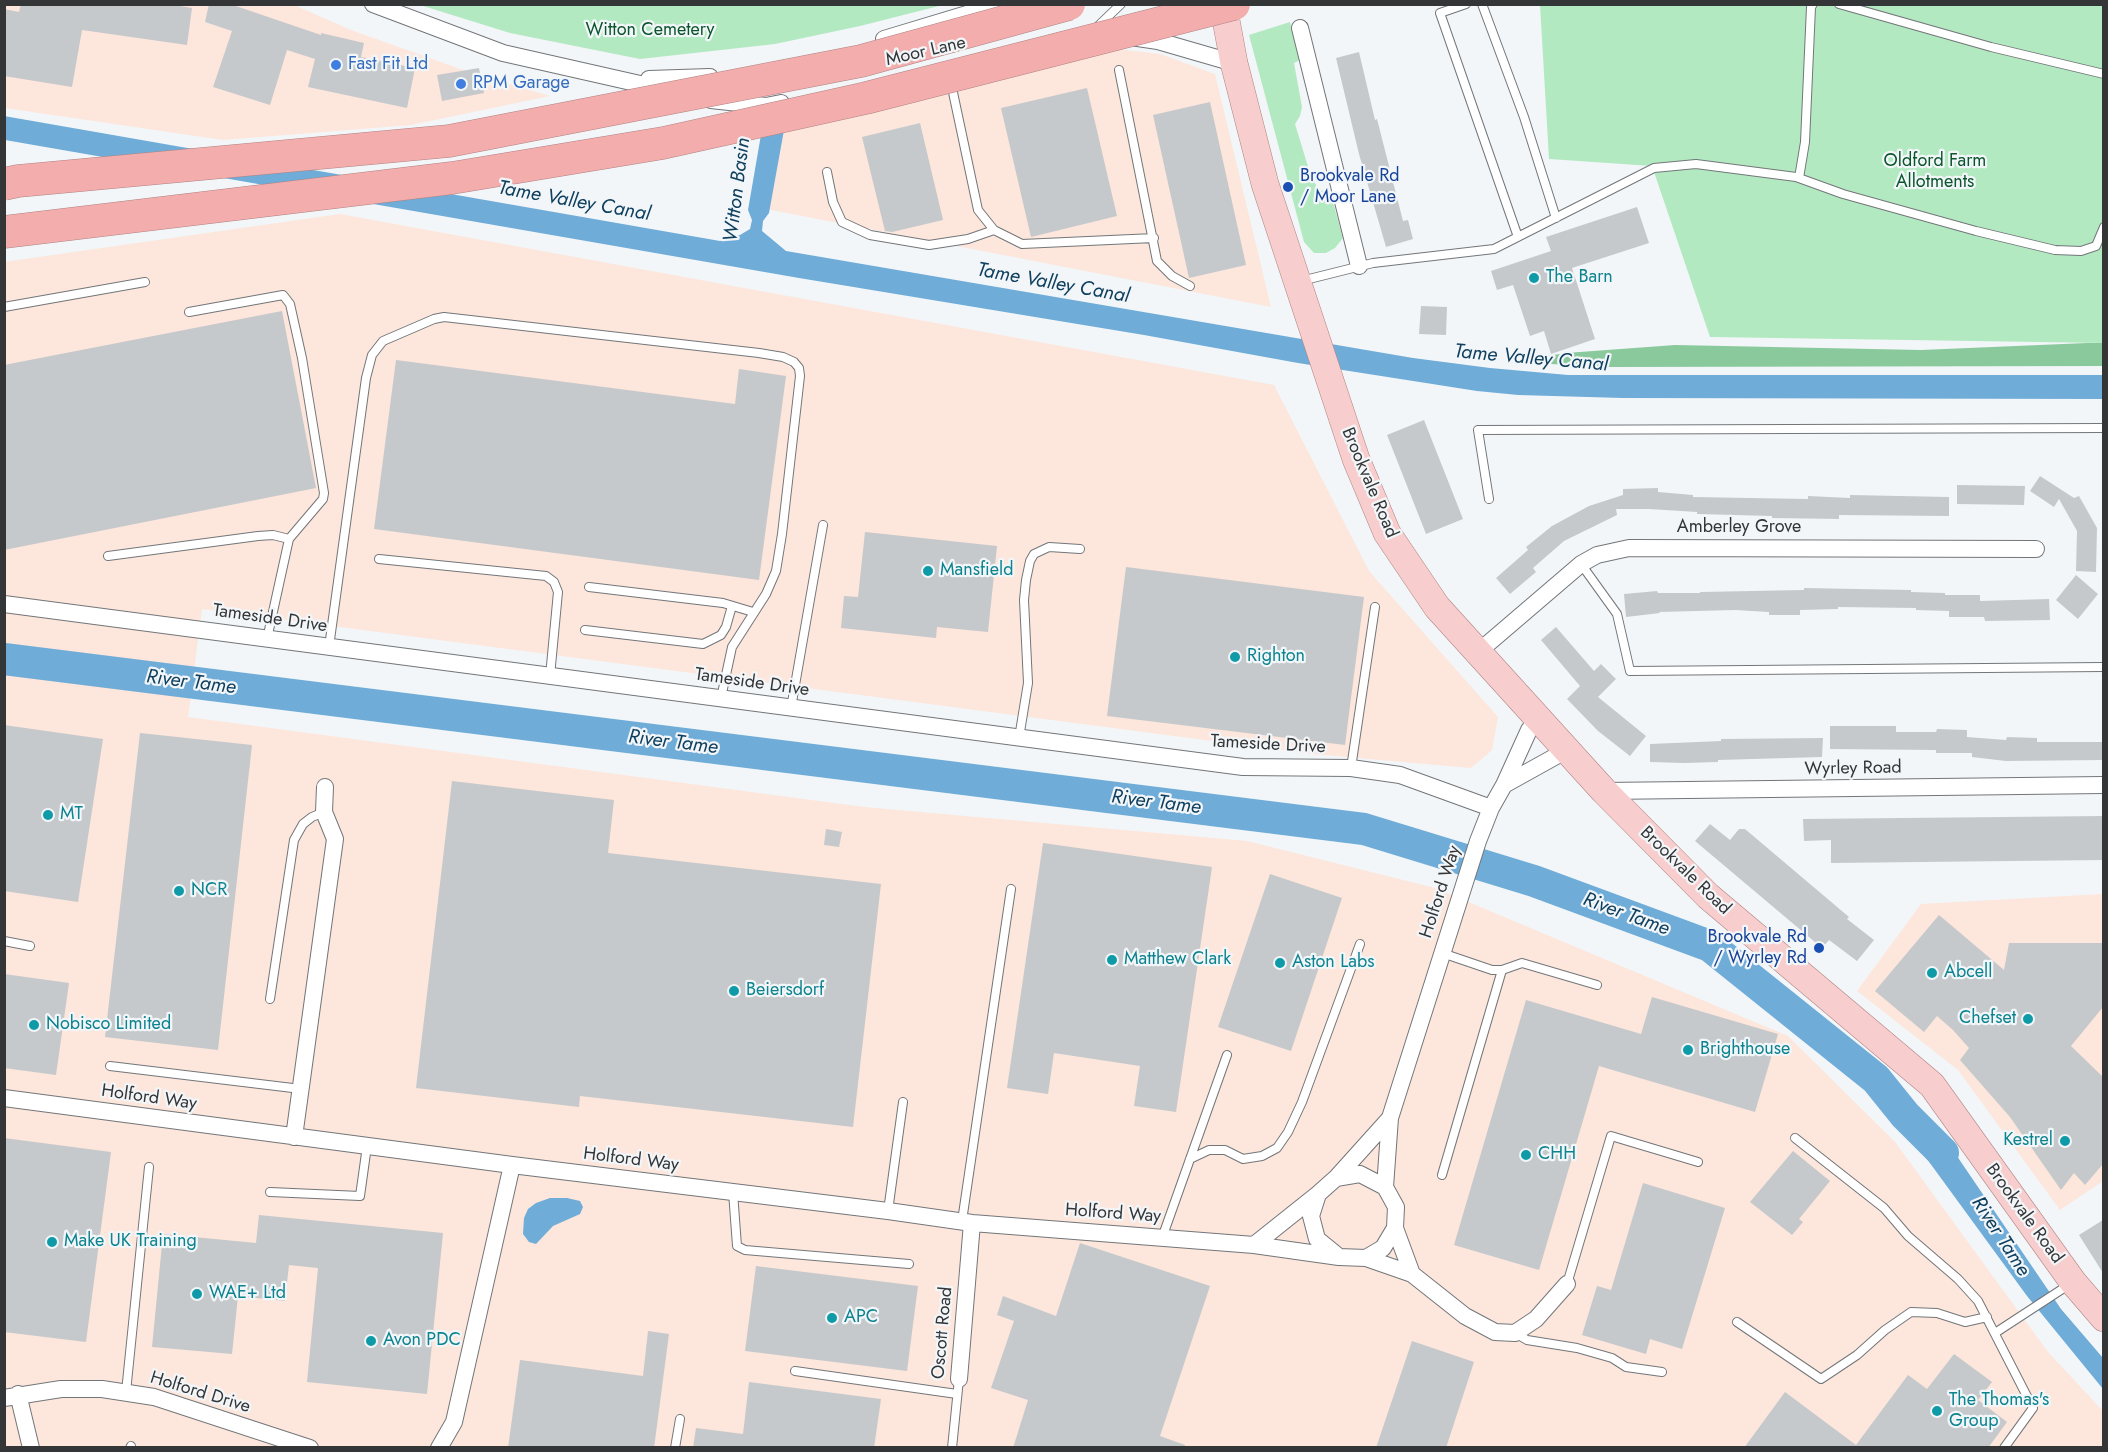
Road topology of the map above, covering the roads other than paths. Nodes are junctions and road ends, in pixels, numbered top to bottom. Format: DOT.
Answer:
graph roads {
  1 [pos="373,4"];
  2 [pos="1000,4"];
  3 [pos="1069,4"];
  4 [pos="1121,4"];
  5 [pos="1223,4"];
  6 [pos="1234,4"];
  7 [pos="1466,4"];
  8 [pos="1482,4"];
  9 [pos="1813,4"];
  10 [pos="1839,4"];
  11 [pos="1300,28"];
  12 [pos="1092,32"];
  13 [pos="1234,63"];
  14 [pos="762,68"];
  15 [pos="948,68"];
  16 [pos="1119,70"];
  17 [pos="2103,74"];
  18 [pos="624,79"];
  19 [pos="765,96"];
  20 [pos="827,172"];
  21 [pos="1799,178"];
  22 [pos="4,184"];
  23 [pos="1556,218"];
  24 [pos="2103,227"];
  25 [pos="994,230"];
  26 [pos="4,232"];
  27 [pos="1518,237"];
  28 [pos="1154,238"];
  29 [pos="1359,266"];
  30 [pos="145,282"];
  31 [pos="1298,282"];
  32 [pos="1190,286"];
  33 [pos="4,307"];
  34 [pos="189,312"];
  35 [pos="2103,428"];
  36 [pos="1489,499"];
  37 [pos="823,525"];
  38 [pos="288,539"];
  39 [pos="1080,549"];
  40 [pos="2036,549"];
  41 [pos="108,556"];
  42 [pos="379,559"];
  43 [pos="1581,564"];
  44 [pos="589,588"];
  45 [pos="4,604"];
  46 [pos="732,606"];
  47 [pos="1375,607"];
  48 [pos="753,612"];
  49 [pos="585,630"];
  50 [pos="267,639"];
  51 [pos="329,647"];
  52 [pos="1478,653"];
  53 [pos="2103,668"];
  54 [pos="550,676"];
  55 [pos="721,698"];
  56 [pos="791,708"];
  57 [pos="1538,719"];
  58 [pos="1019,738"];
  59 [pos="1567,750"];
  60 [pos="1351,768"];
  61 [pos="1504,785"];
  62 [pos="2103,785"];
  63 [pos="325,786"];
  64 [pos="1604,791"];
  65 [pos="1491,808"];
  66 [pos="324,812"];
  67 [pos="1011,889"];
  68 [pos="4,941"];
  69 [pos="1360,944"];
  70 [pos="30,946"];
  71 [pos="1442,952"];
  72 [pos="1502,970"];
  73 [pos="1597,985"];
  74 [pos="270,999"];
  75 [pos="1227,1055"];
  76 [pos="110,1065"];
  77 [pos="301,1089"];
  78 [pos="4,1098"];
  79 [pos="903,1102"];
  80 [pos="1390,1118"];
  81 [pos="294,1137"];
  82 [pos="1795,1138"];
  83 [pos="367,1146"];
  84 [pos="1190,1159"];
  85 [pos="1698,1162"];
  86 [pos="512,1165"];
  87 [pos="149,1167"];
  88 [pos="1442,1175"];
  89 [pos="1336,1178"];
  90 [pos="1385,1187"];
  91 [pos="270,1192"];
  92 [pos="733,1192"];
  93 [pos="1318,1194"];
  94 [pos="888,1211"];
  95 [pos="967,1222"];
  96 [pos="1395,1228"];
  97 [pos="1162,1238"];
  98 [pos="1254,1245"];
  99 [pos="1339,1257"];
  100 [pos="1366,1258"];
  101 [pos="909,1264"];
  102 [pos="1412,1274"];
  103 [pos="1567,1284"];
  104 [pos="2070,1284"];
  105 [pos="1987,1317"];
  106 [pos="2103,1318"];
  107 [pos="1737,1322"];
  108 [pos="1515,1333"];
  109 [pos="1995,1333"];
  110 [pos="795,1371"];
  111 [pos="1662,1372"];
  112 [pos="958,1386"];
  113 [pos="126,1392"];
  114 [pos="11,1396"];
  115 [pos="680,1419"];
  116 [pos="31,1448"];
  117 [pos="310,1448"];
  118 [pos="438,1448"];
  119 [pos="675,1448"];
  120 [pos="952,1448"];
  121 [pos="2004,1448"];
  1 -- 18 [label="street, Moor Lane"];
  2 -- 14 [label="street, Moor Lane"];
  3 -- 22 [label="highway, bridge"];
  4 -- 12 [label="lane"];
  5 -- 13 [label="main road"];
  6 -- 26 [label="highway, bridge"];
  7 -- 27 [label="lane"];
  8 -- 23 [label="lane"];
  9 -- 21 [label="lane"];
  10 -- 17 [label="lane"];
  11 -- 29 [label="street"];
  12 -- 13 [label="street, Moor Lane"];
  12 -- 15 [label="street, Moor Lane"];
  13 -- 31 [label="main road"];
  14 -- 18 [label="street, Moor Lane"];
  14 -- 19 [label="lane"];
  15 -- 19 [label="street, Moor Lane"];
  15 -- 25 [label="lane"];
  16 -- 28 [label="lane"];
  18 -- 19 [label="street, Moor Lane"];
  20 -- 25 [label="lane"];
  21 -- 23 [label="lane"];
  21 -- 24 [label="lane"];
  23 -- 27 [label="lane"];
  25 -- 28 [label="lane"];
  27 -- 29 [label="lane"];
  28 -- 32 [label="lane"];
  29 -- 31 [label="lane"];
  30 -- 33 [label="lane"];
  31 -- 52 [label="main road, Brookvale Road"];
  34 -- 38 [label="lane"];
  35 -- 36 [label="lane"];
  37 -- 56 [label="lane"];
  38 -- 41 [label="lane"];
  38 -- 50 [label="lane"];
  39 -- 58 [label="lane"];
  40 -- 43 [label="street, Amberley Grove"];
  42 -- 54 [label="lane"];
  43 -- 52 [label="street, Amberley Grove"];
  43 -- 53 [label="lane"];
  44 -- 46 [label="lane"];
  45 -- 50 [label="street, Tameside Drive"];
  46 -- 48 [label="lane"];
  46 -- 49 [label="lane"];
  47 -- 60 [label="lane"];
  48 -- 51 [label="lane"];
  48 -- 55 [label="lane"];
  50 -- 51 [label="street, Tameside Drive"];
  51 -- 54 [label="street, Tameside Drive"];
  52 -- 57 [label="main road, Brookvale Road"];
  54 -- 55 [label="street, Tameside Drive"];
  55 -- 56 [label="street, Tameside Drive"];
  56 -- 58 [label="street, Tameside Drive"];
  57 -- 59 [label="main road, Brookvale Road"];
  57 -- 61 [label="street, Holford Way"];
  58 -- 60 [label="street, Tameside Drive"];
  59 -- 61 [label="street"];
  59 -- 64 [label="main road, Brookvale Road"];
  60 -- 65 [label="street, Tameside Drive"];
  61 -- 65 [label="street, Holford Way"];
  62 -- 64 [label="street, Wyrley Road"];
  63 -- 66 [label="street"];
  64 -- 104 [label="main road, Brookvale Road"];
  65 -- 71 [label="street, Holford Way"];
  66 -- 74 [label="lane"];
  66 -- 77 [label="street"];
  67 -- 95 [label="lane"];
  68 -- 70 [label="lane"];
  69 -- 84 [label="lane"];
  71 -- 72 [label="lane"];
  71 -- 80 [label="street, Holford Way"];
  72 -- 73 [label="lane"];
  72 -- 88 [label="lane"];
  75 -- 84 [label="lane"];
  76 -- 77 [label="lane"];
  77 -- 81 [label="street"];
  78 -- 81 [label="street, Holford Way"];
  79 -- 94 [label="lane"];
  80 -- 89 [label="street, Holford Way"];
  80 -- 90 [label="street, Holford Way"];
  81 -- 83 [label="street, Holford Way"];
  82 -- 105 [label="lane"];
  83 -- 86 [label="street, Holford Way"];
  83 -- 91 [label="lane"];
  84 -- 97 [label="lane"];
  85 -- 103 [label="lane"];
  86 -- 92 [label="street, Holford Way"];
  86 -- 118 [label="street"];
  87 -- 113 [label="lane"];
  89 -- 90 [label="street"];
  89 -- 93 [label="street"];
  90 -- 96 [label="street"];
  92 -- 94 [label="street, Holford Way"];
  92 -- 101 [label="lane"];
  93 -- 98 [label="street"];
  93 -- 99 [label="street"];
  94 -- 95 [label="street, Holford Way"];
  95 -- 97 [label="street, Holford Way"];
  95 -- 112 [label="street, Oscott Road"];
  96 -- 100 [label="street"];
  96 -- 102 [label="street"];
  97 -- 98 [label="street, Holford Way"];
  98 -- 99 [label="street, Holford Way"];
  99 -- 100 [label="street"];
  100 -- 102 [label="street"];
  102 -- 108 [label="street"];
  103 -- 108 [label="street"];
  104 -- 106 [label="main road, Brookvale Road"];
  104 -- 109 [label="lane"];
  105 -- 107 [label="lane"];
  105 -- 109 [label="lane"];
  108 -- 111 [label="lane"];
  109 -- 121 [label="lane"];
  110 -- 112 [label="lane"];
  112 -- 120 [label="lane, Oscott Road"];
  113 -- 114 [label="street, Holford Drive"];
  113 -- 117 [label="street, Holford Drive"];
  114 -- 116 [label="street"];
  115 -- 119 [label="lane"];
}
